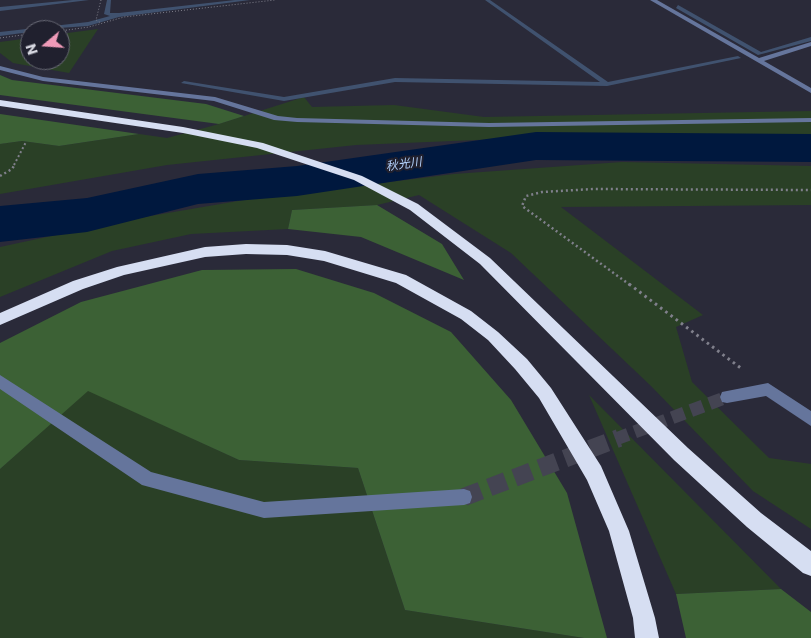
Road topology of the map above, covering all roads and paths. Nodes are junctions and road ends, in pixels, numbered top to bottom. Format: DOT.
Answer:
graph roads {
  1 [pos="101,0"];
  2 [pos="275,0"];
  3 [pos="653,0"];
  4 [pos="101,24"];
  5 [pos="70,29"];
  6 [pos="20,35"];
  7 [pos="0,38"];
  8 [pos="811,44"];
  9 [pos="758,61"];
  10 [pos="0,68"];
  11 [pos="811,91"];
  12 [pos="0,103"];
  13 [pos="811,120"];
  14 [pos="26,142"];
  15 [pos="0,176"];
  16 [pos="811,190"];
  17 [pos="0,319"];
  18 [pos="0,381"];
  19 [pos="768,389"];
  20 [pos="727,397"];
  21 [pos="811,419"];
  22 [pos="464,497"];
  23 [pos="811,565"];
  24 [pos="647,638"];
  1 -- 4 [label="path"];
  2 -- 4 [label="path"];
  3 -- 9 [label="street"];
  4 -- 5 [label="path"];
  6 -- 7 [label="path"];
  8 -- 9 [label="street"];
  9 -- 11 [label="street"];
  10 -- 13 [label="street"];
  12 -- 23 [label="highway"];
  14 -- 15 [label="path"];
  16 -- 19 [label="path"];
  17 -- 24 [label="highway"];
  18 -- 22 [label="street"];
  19 -- 20 [label="street"];
  19 -- 21 [label="street"];
}
